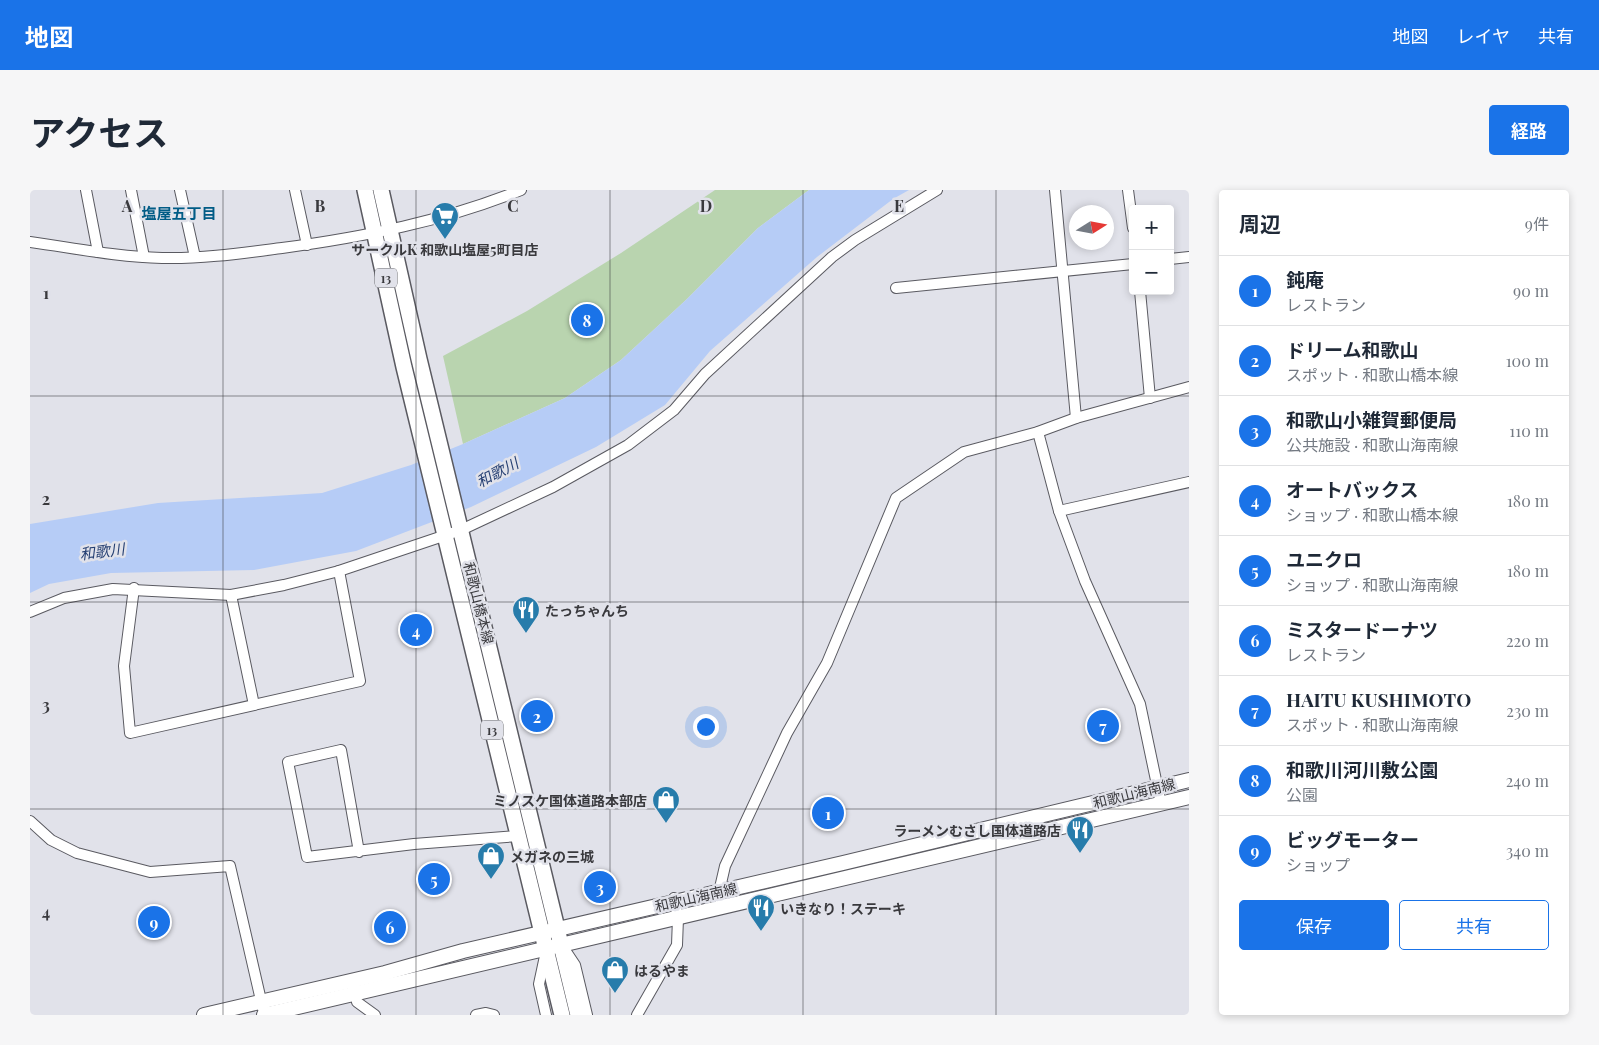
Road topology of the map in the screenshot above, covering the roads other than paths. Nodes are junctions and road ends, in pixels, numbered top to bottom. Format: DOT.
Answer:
graph roads {
  1 [pos="86,190"];
  2 [pos="131,190"];
  3 [pos="180,190"];
  4 [pos="295,190"];
  5 [pos="365,190"];
  6 [pos="381,190"];
  7 [pos="521,190"];
  8 [pos="937,190"];
  9 [pos="1055,190"];
  10 [pos="1128,190"];
  11 [pos="1130,205"];
  12 [pos="383,232"];
  13 [pos="30,242"];
  14 [pos="307,245"];
  15 [pos="98,252"];
  16 [pos="144,257"];
  17 [pos="195,257"];
  18 [pos="1189,257"];
  19 [pos="1174,259"];
  20 [pos="1129,264"];
  21 [pos="1063,272"];
  22 [pos="896,288"];
  23 [pos="1140,295"];
  24 [pos="1189,387"];
  25 [pos="1150,398"];
  26 [pos="1076,418"];
  27 [pos="1038,432"];
  28 [pos="1189,482"];
  29 [pos="1059,511"];
  30 [pos="460,526"];
  31 [pos="444,531"];
  32 [pos="339,571"];
  33 [pos="134,588"];
  34 [pos="231,595"];
  35 [pos="30,612"];
  36 [pos="254,706"];
  37 [pos="1189,780"];
  38 [pos="1157,787"];
  39 [pos="1189,797"];
  40 [pos="1161,804"];
  41 [pos="30,821"];
  42 [pos="518,836"];
  43 [pos="359,852"];
  44 [pos="719,892"];
  45 [pos="674,900"];
  46 [pos="722,907"];
  47 [pos="678,918"];
  48 [pos="558,928"];
  49 [pos="541,932"];
  50 [pos="562,946"];
  51 [pos="546,950"];
  52 [pos="354,987"];
  53 [pos="263,1010"];
  54 [pos="204,1015"];
  55 [pos="375,1015"];
  56 [pos="476,1015"];
  57 [pos="494,1015"];
  58 [pos="546,1015"];
  59 [pos="562,1015"];
  60 [pos="578,1015"];
  61 [pos="587,1015"];
  62 [pos="636,1015"];
  1 -- 15 [label="street"];
  2 -- 16 [label="street"];
  3 -- 17 [label="street"];
  4 -- 14 [label="street"];
  5 -- 12 [label="main road, 和歌山橋本線 / 13"];
  6 -- 12 [label="main road, 和歌山橋本線 / 13"];
  7 -- 12 [label="street"];
  8 -- 30 [label="street"];
  9 -- 21 [label="street"];
  10 -- 11 [label="street"];
  12 -- 14 [label="street"];
  12 -- 30 [label="main road, 和歌山橋本線 / 13"];
  12 -- 31 [label="main road, 和歌山橋本線 / 13"];
  13 -- 15 [label="street"];
  14 -- 17 [label="street"];
  15 -- 16 [label="street"];
  16 -- 17 [label="street"];
  18 -- 19 [label="street"];
  20 -- 21 [label="street"];
  21 -- 22 [label="street"];
  21 -- 26 [label="street"];
  23 -- 25 [label="street"];
  24 -- 25 [label="street"];
  25 -- 26 [label="street"];
  26 -- 27 [label="street"];
  27 -- 29 [label="street"];
  27 -- 44 [label="street"];
  28 -- 29 [label="street"];
  29 -- 38 [label="street"];
  30 -- 31 [label="street"];
  30 -- 48 [label="main road, 和歌山橋本線 / 13"];
  31 -- 32 [label="street"];
  31 -- 42 [label="main road, 和歌山橋本線 / 13"];
  32 -- 34 [label="street"];
  32 -- 36 [label="street"];
  33 -- 34 [label="street"];
  33 -- 35 [label="street"];
  33 -- 36 [label="street"];
  34 -- 36 [label="street"];
  37 -- 38 [label="main road, 和歌山海南線"];
  38 -- 40 [label="street"];
  38 -- 44 [label="main road, 和歌山海南線"];
  39 -- 40 [label="main road, 和歌山海南線"];
  40 -- 46 [label="main road, 和歌山海南線"];
  41 -- 53 [label="street"];
  42 -- 43 [label="street"];
  42 -- 49 [label="main road, 和歌山橋本線 / 13"];
  43 -- 43 [label="street"];
  44 -- 45 [label="main road, 和歌山海南線"];
  44 -- 46 [label="street"];
  45 -- 47 [label="street"];
  45 -- 48 [label="main road, 和歌山海南線"];
  46 -- 47 [label="main road, 和歌山海南線"];
  47 -- 50 [label="main road, 和歌山海南線"];
  47 -- 62 [label="street"];
  48 -- 49 [label="main road, 和歌山海南線"];
  48 -- 50 [label="main road, 和歌山橋本線 / 13"];
  49 -- 51 [label="main road, 和歌山橋本線 / 13"];
  49 -- 52 [label="main road, 和歌山海南線"];
  50 -- 51 [label="main road, 和歌山海南線"];
  50 -- 60 [label="main road, 和歌山橋本線 / 13"];
  50 -- 61 [label="street"];
  51 -- 52 [label="main road, 和歌山海南線"];
  51 -- 58 [label="street"];
  51 -- 59 [label="main road, 和歌山橋本線 / 13"];
  52 -- 53 [label="main road, 和歌山海南線"];
  52 -- 55 [label="street"];
  53 -- 54 [label="main road, 和歌山海南線"];
  56 -- 57 [label="street"];
}
